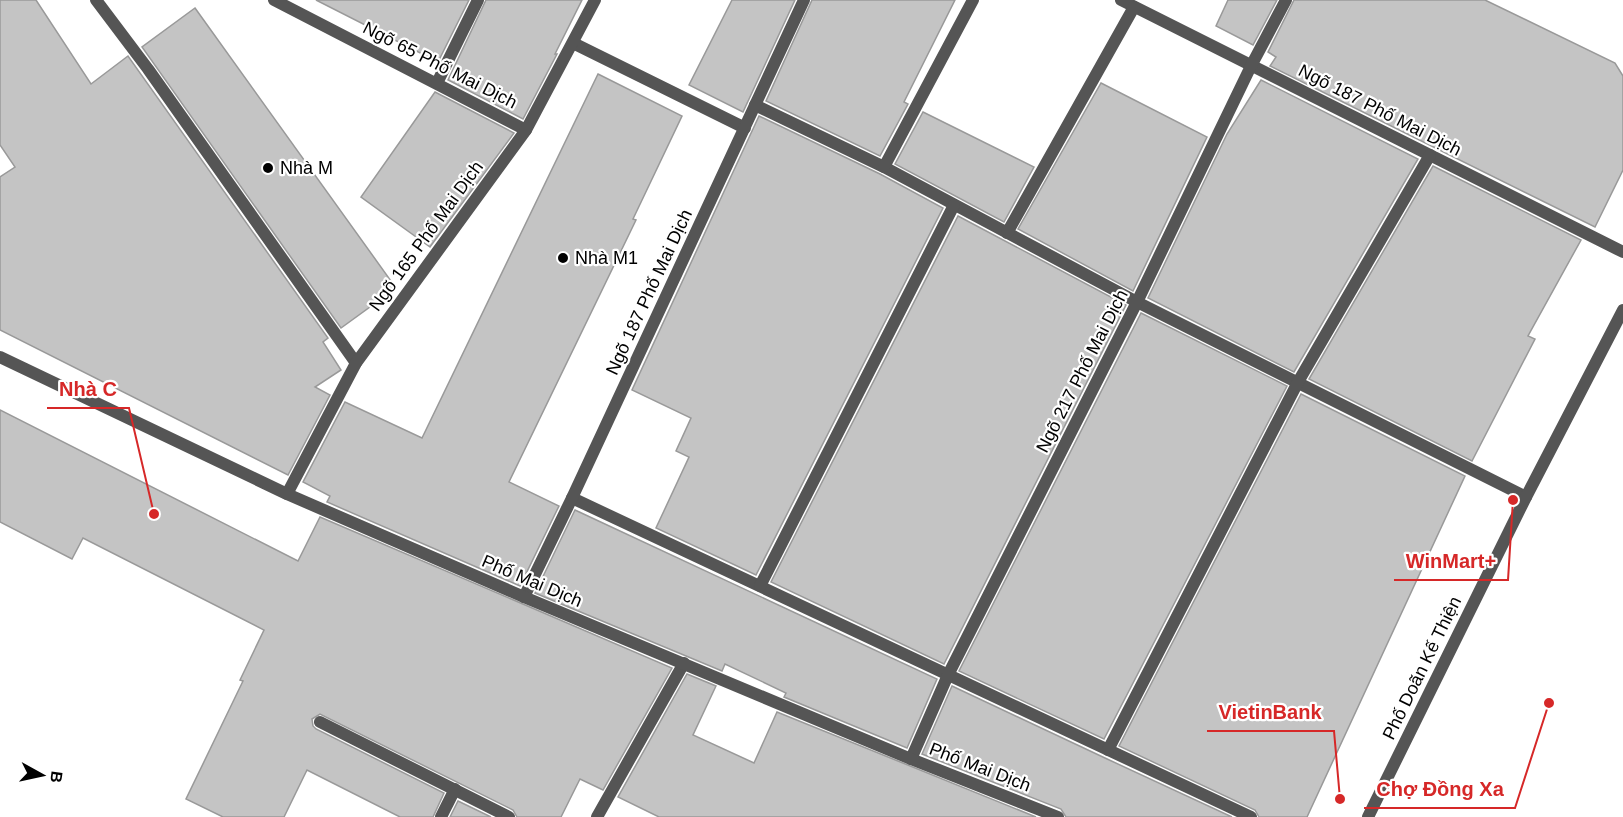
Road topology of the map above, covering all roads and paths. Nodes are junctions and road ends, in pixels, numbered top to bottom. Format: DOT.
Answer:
graph roads {
  1 [pos="96,0"];
  2 [pos="478,0"];
  3 [pos="595,0"];
  4 [pos="804,0"];
  5 [pos="973,0"];
  6 [pos="1121,0"];
  7 [pos="1286,0"];
  8 [pos="279,1"];
  9 [pos="1134,7"];
  10 [pos="573,43"];
  11 [pos="1251,66"];
  12 [pos="436,83"];
  13 [pos="755,105"];
  14 [pos="745,128"];
  15 [pos="526,130"];
  16 [pos="1430,155"];
  17 [pos="884,167"];
  18 [pos="954,204"];
  19 [pos="1007,233"];
  20 [pos="1623,252"];
  21 [pos="1137,302"];
  22 [pos="1623,310"];
  23 [pos="0,357"];
  24 [pos="356,363"];
  25 [pos="1298,382"];
  26 [pos="287,494"];
  27 [pos="1526,497"];
  28 [pos="572,498"];
  29 [pos="760,586"];
  30 [pos="524,597"];
  31 [pos="684,663"];
  32 [pos="948,675"];
  33 [pos="320,722"];
  34 [pos="1108,750"];
  35 [pos="911,759"];
  36 [pos="455,789"];
  37 [pos="441,817"];
  38 [pos="509,817"];
  39 [pos="597,817"];
  40 [pos="1058,817"];
  41 [pos="1251,817"];
  42 [pos="1368,817"];
  1 -- 24 [label="street"];
  2 -- 12 [label="street"];
  3 -- 10 [label="street, Ngõ 165 Phố Mai Dịch"];
  4 -- 13 [label="street, Ngõ 187 Phố Mai Dịch"];
  5 -- 17 [label="street"];
  6 -- 9 [label="street, Ngõ 187 Phố Mai Dịch"];
  7 -- 11 [label="street, Ngõ 217 Phố Mai Dịch"];
  8 -- 12 [label="street, Ngõ 65 Phố Mai Dịch"];
  9 -- 11 [label="street, Ngõ 187 Phố Mai Dịch"];
  9 -- 19 [label="street"];
  10 -- 14 [label="street"];
  10 -- 15 [label="street, Ngõ 165 Phố Mai Dịch"];
  11 -- 16 [label="street, Ngõ 187 Phố Mai Dịch"];
  11 -- 21 [label="street, Ngõ 217 Phố Mai Dịch"];
  12 -- 15 [label="street, Ngõ 65 Phố Mai Dịch"];
  13 -- 14 [label="street, Ngõ 187 Phố Mai Dịch"];
  13 -- 17 [label="street"];
  14 -- 28 [label="street, Ngõ 187 Phố Mai Dịch"];
  15 -- 24 [label="street, Ngõ 165 Phố Mai Dịch"];
  16 -- 20 [label="street, Ngõ 187 Phố Mai Dịch"];
  16 -- 25 [label="street"];
  17 -- 18 [label="street"];
  18 -- 19 [label="street"];
  18 -- 29 [label="street"];
  19 -- 21 [label="street"];
  21 -- 25 [label="street"];
  21 -- 32 [label="street, Ngõ 217 Phố Mai Dịch"];
  22 -- 27 [label="street, Phố Doãn Kế Thiện"];
  23 -- 26 [label="street, Phố Mai Dịch"];
  24 -- 26 [label="street, Ngõ 165 Phố Mai Dịch"];
  25 -- 27 [label="street"];
  25 -- 34 [label="street"];
  26 -- 30 [label="street, Phố Mai Dịch"];
  27 -- 42 [label="street, Phố Doãn Kế Thiện"];
  28 -- 29 [label="street"];
  28 -- 30 [label="street, Ngõ 187 Phố Mai Dịch"];
  29 -- 32 [label="street"];
  30 -- 31 [label="street, Phố Mai Dịch"];
  31 -- 35 [label="street, Phố Mai Dịch"];
  31 -- 39 [label="street"];
  32 -- 34 [label="street"];
  32 -- 35 [label="street, Ngõ 217 Phố Mai Dịch"];
  33 -- 36 [label="street"];
  34 -- 41 [label="street"];
  35 -- 40 [label="street, Phố Mai Dịch"];
  36 -- 37 [label="street"];
  36 -- 38 [label="street"];
}
